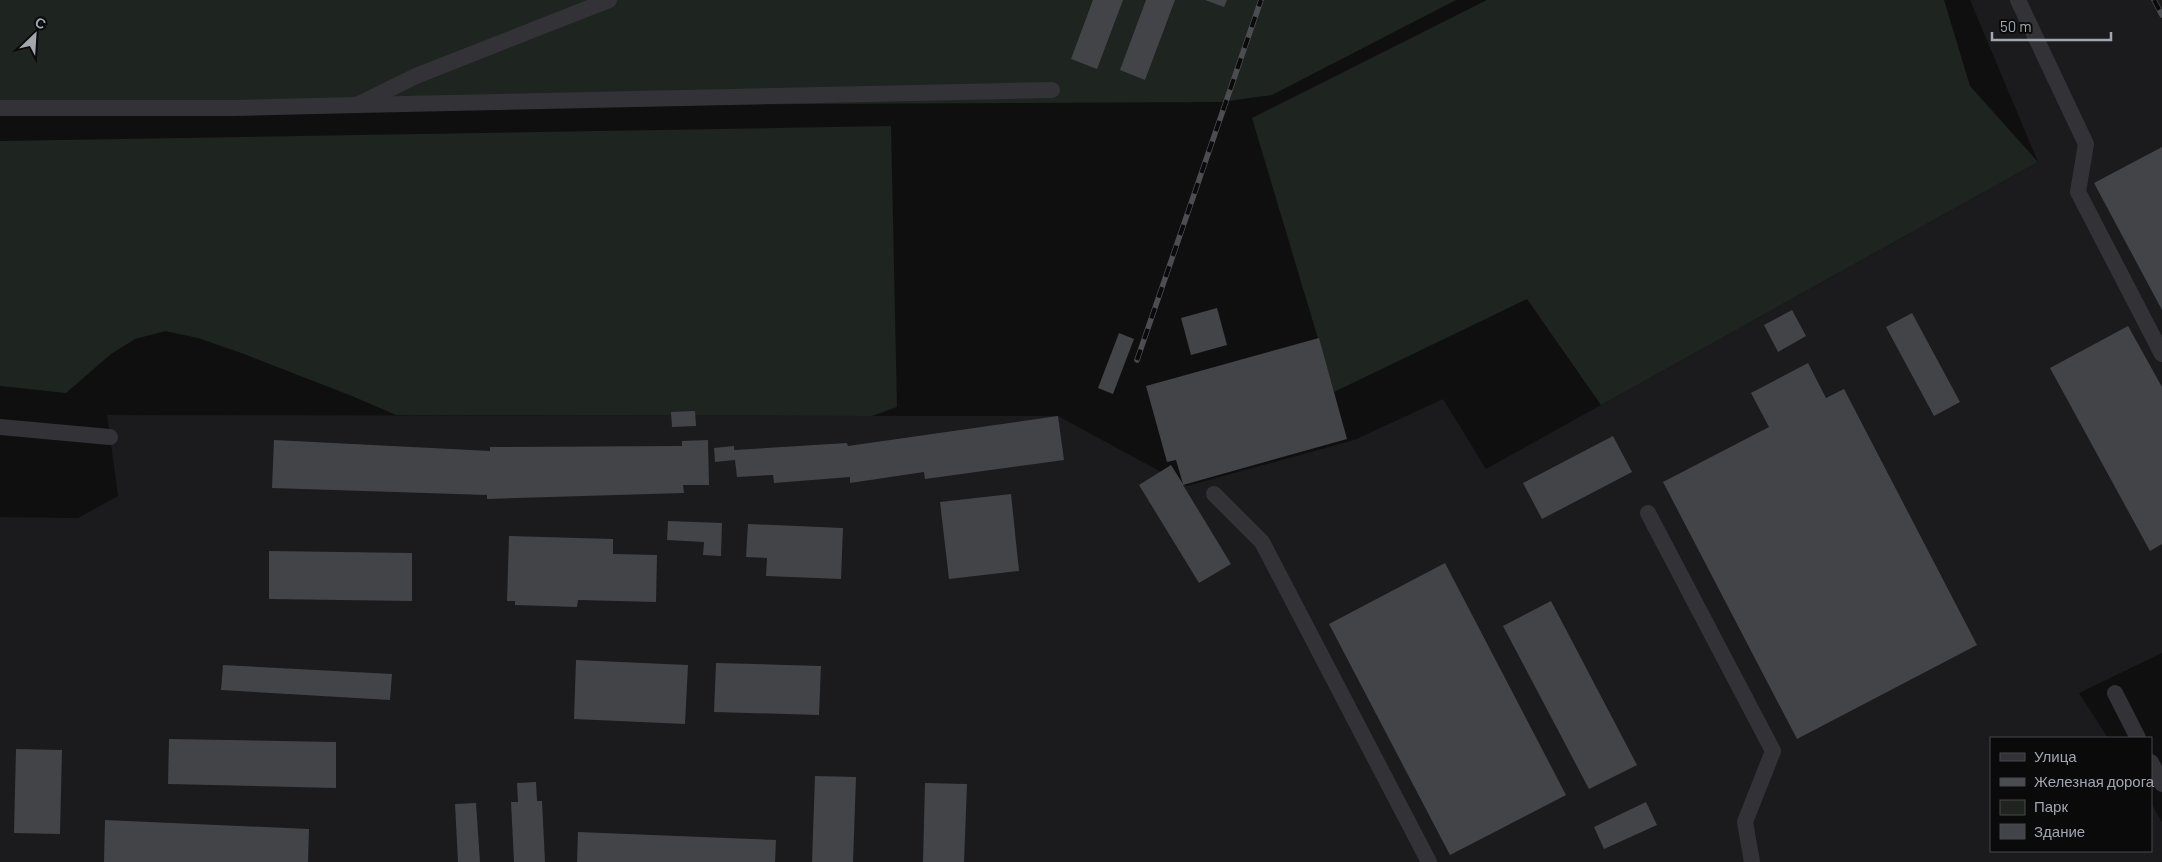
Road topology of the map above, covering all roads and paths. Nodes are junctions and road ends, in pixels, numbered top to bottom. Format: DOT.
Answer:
graph roads {
  1 [pos="609,0"];
  2 [pos="2018,0"];
  3 [pos="1052,90"];
  4 [pos="357,105"];
  5 [pos="0,108"];
  6 [pos="2162,354"];
  7 [pos="0,427"];
  8 [pos="110,437"];
  9 [pos="1214,494"];
  10 [pos="1648,512"];
  11 [pos="2115,693"];
  12 [pos="2137,737"];
  13 [pos="2152,764"];
  14 [pos="2162,784"];
  15 [pos="1429,862"];
  16 [pos="1752,862"];
  1 -- 4 [label="street"];
  2 -- 6 [label="street"];
  3 -- 4 [label="street"];
  4 -- 5 [label="street"];
  7 -- 8 [label="street"];
  9 -- 15 [label="street"];
  10 -- 16 [label="street"];
  11 -- 12 [label="street"];
  13 -- 14 [label="street"];
}
